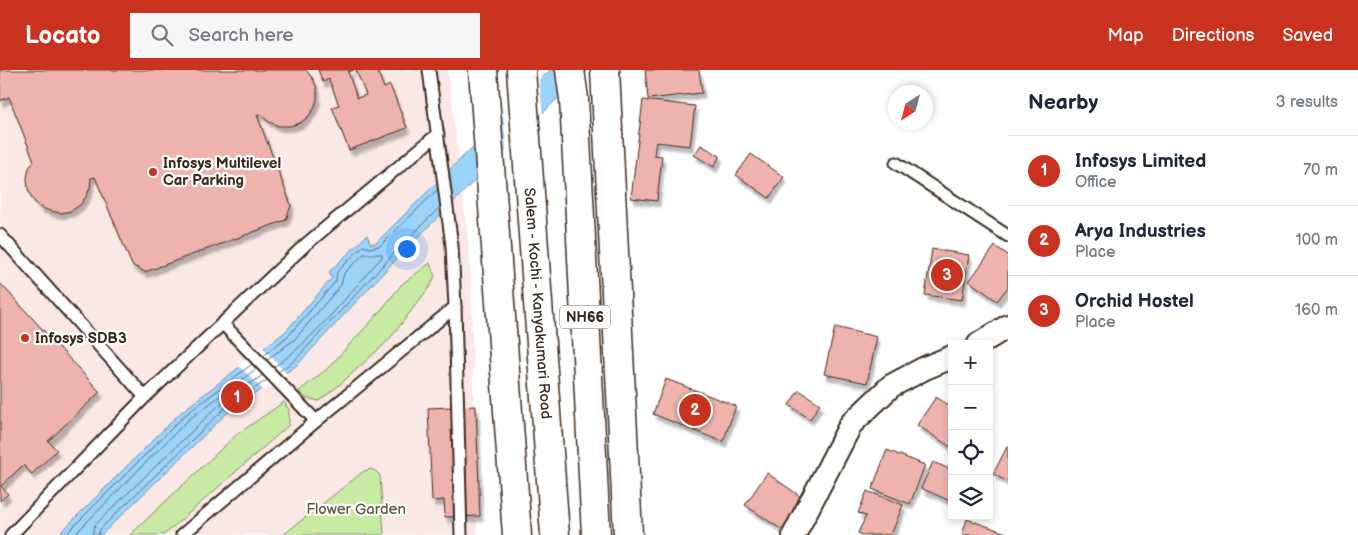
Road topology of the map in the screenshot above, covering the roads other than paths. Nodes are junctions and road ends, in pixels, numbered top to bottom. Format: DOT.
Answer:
graph roads {
  1 [pos="429,70"];
  2 [pos="483,70"];
  3 [pos="522,70"];
  4 [pos="570,70"];
  5 [pos="606,75"];
  6 [pos="438,134"];
  7 [pos="896,163"];
  8 [pos="0,235"];
  9 [pos="1008,236"];
  10 [pos="456,307"];
  11 [pos="223,324"];
  12 [pos="1008,326"];
  13 [pos="985,340"];
  14 [pos="948,359"];
  15 [pos="145,397"];
  16 [pos="316,421"];
  17 [pos="197,522"];
  18 [pos="11,535"];
  19 [pos="182,535"];
  20 [pos="196,535"];
  21 [pos="461,535"];
  22 [pos="517,535"];
  23 [pos="555,535"];
  24 [pos="596,535"];
  25 [pos="628,535"];
  26 [pos="794,535"];
  1 -- 6 [label="lane"];
  2 -- 22 [label="main road"];
  3 -- 23 [label="main road, Salem - Kochi - Kanyakumari Road / NH66"];
  4 -- 24 [label="main road, NH66"];
  5 -- 25 [label="main road"];
  6 -- 10 [label="lane"];
  6 -- 11 [label="lane"];
  7 -- 9 [label="lane"];
  8 -- 15 [label="lane"];
  10 -- 16 [label="lane"];
  10 -- 21 [label="lane"];
  11 -- 15 [label="lane"];
  11 -- 16 [label="lane"];
  12 -- 13 [label="street"];
  14 -- 26 [label="street"];
  15 -- 18 [label="lane"];
  16 -- 17 [label="lane"];
  17 -- 19 [label="lane"];
  17 -- 20 [label="lane"];
}
